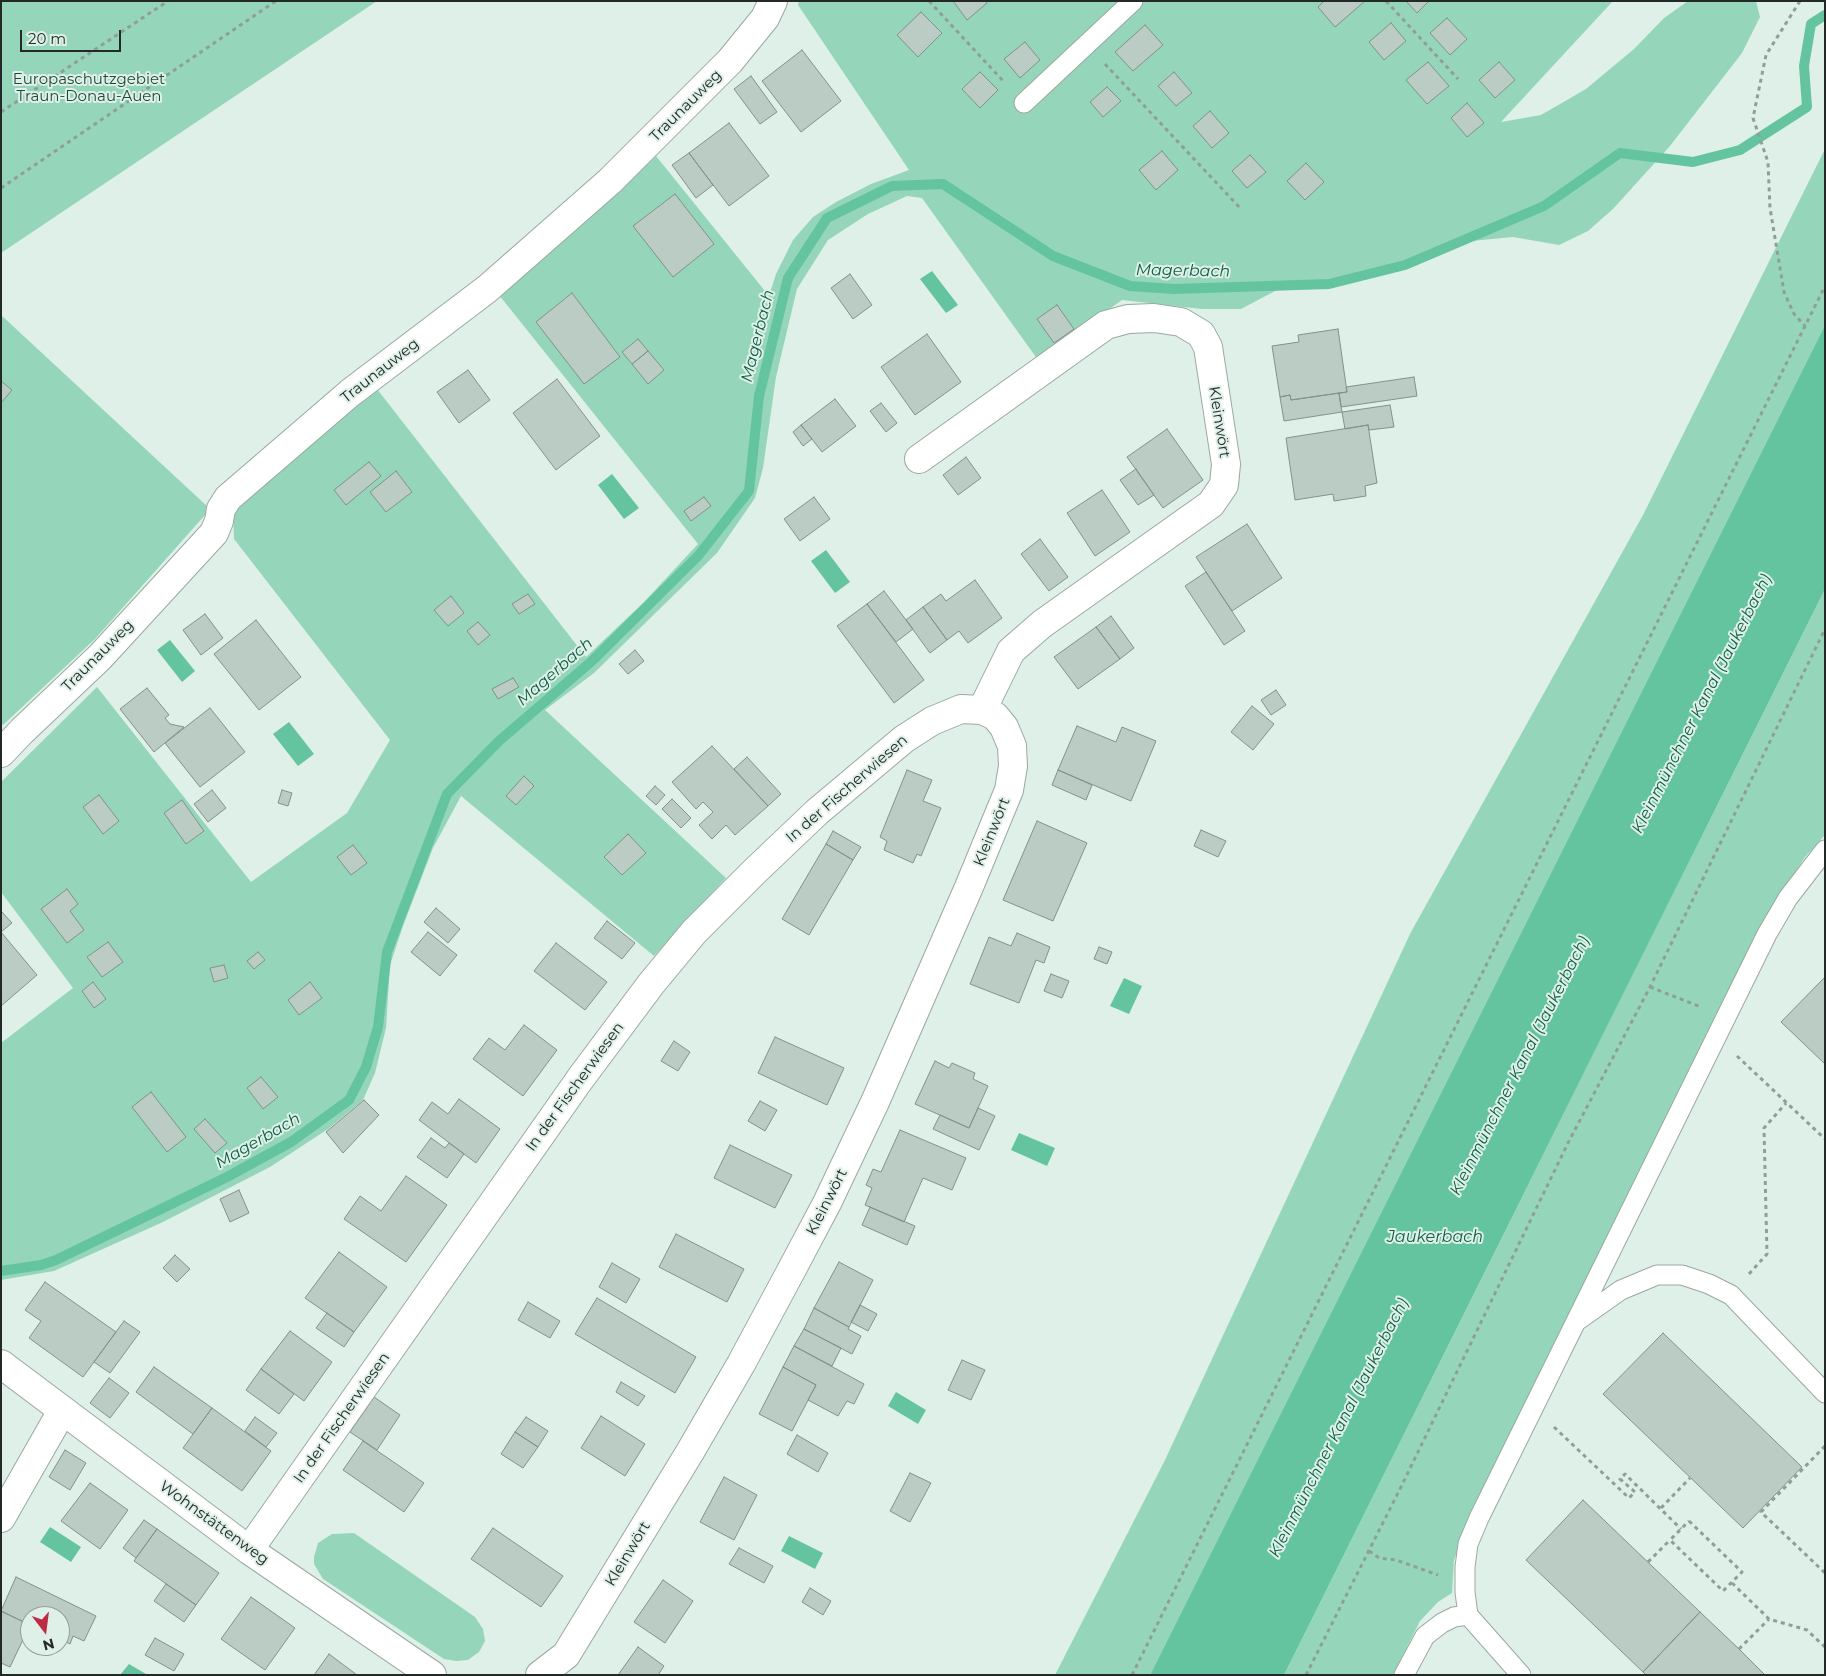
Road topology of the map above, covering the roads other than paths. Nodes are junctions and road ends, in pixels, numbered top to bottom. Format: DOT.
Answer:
graph roads {
  1 [pos="773,1"];
  2 [pos="1133,1"];
  3 [pos="1024,103"];
  4 [pos="918,459"];
  5 [pos="982,710"];
  6 [pos="1,753"];
  7 [pos="1825,850"];
  8 [pos="1576,1322"];
  9 [pos="1,1364"];
  10 [pos="1825,1393"];
  11 [pos="62,1411"];
  12 [pos="1,1518"];
  13 [pos="249,1550"];
  14 [pos="1468,1615"];
  15 [pos="432,1675"];
  16 [pos="540,1675"];
  17 [pos="1404,1675"];
  18 [pos="1521,1675"];
  1 -- 6 [label="street, Traunauweg"];
  2 -- 3 [label="lane"];
  4 -- 5 [label="street, Kleinwört"];
  5 -- 13 [label="street, In der Fischerwiesen"];
  5 -- 16 [label="street, Kleinwört"];
  7 -- 8 [label="lane"];
  8 -- 10 [label="lane"];
  8 -- 14 [label="lane"];
  9 -- 11 [label="street, Wohnstättenweg"];
  11 -- 12 [label="street"];
  11 -- 13 [label="street, Wohnstättenweg"];
  13 -- 15 [label="street, Wohnstättenweg"];
  14 -- 17 [label="lane"];
  14 -- 18 [label="lane"];
}
